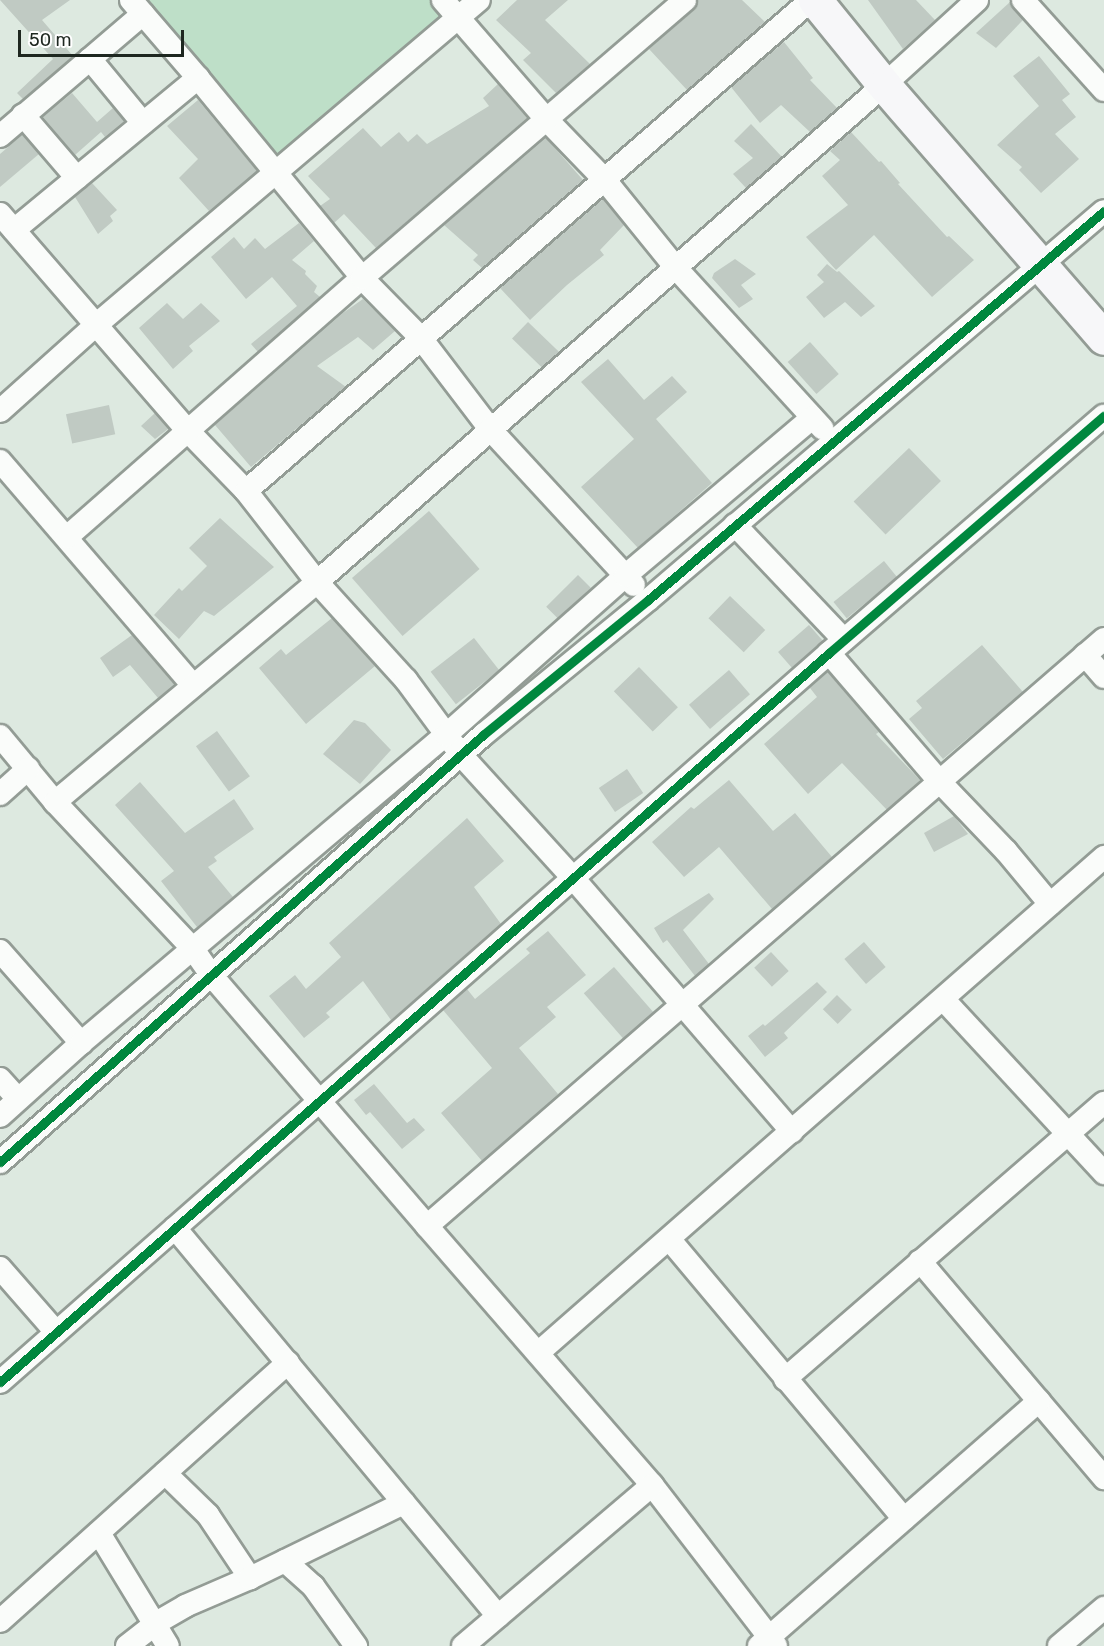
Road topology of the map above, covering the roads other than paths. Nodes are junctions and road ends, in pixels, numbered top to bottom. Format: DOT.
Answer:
graph roads {
  1 [pos="443,0"];
  2 [pos="479,0"];
  3 [pos="685,0"];
  4 [pos="811,0"];
  5 [pos="815,0"];
  6 [pos="977,0"];
  7 [pos="1023,0"];
  8 [pos="137,7"];
  9 [pos="458,18"];
  10 [pos="90,59"];
  11 [pos="198,78"];
  12 [pos="884,85"];
  13 [pos="1104,90"];
  14 [pos="23,116"];
  15 [pos="547,120"];
  16 [pos="143,123"];
  17 [pos="0,136"];
  18 [pos="276,173"];
  19 [pos="77,178"];
  20 [pos="604,179"];
  21 [pos="1104,210"];
  22 [pos="7,222"];
  23 [pos="1038,264"];
  24 [pos="676,268"];
  25 [pos="362,278"];
  26 [pos="96,325"];
  27 [pos="420,337"];
  28 [pos="1104,338"];
  29 [pos="3,402"];
  30 [pos="1104,416"];
  31 [pos="812,418"];
  32 [pos="490,429"];
  33 [pos="188,431"];
  34 [pos="833,440"];
  35 [pos="0,461"];
  36 [pos="246,491"];
  37 [pos="735,525"];
  38 [pos="67,537"];
  39 [pos="625,576"];
  40 [pos="317,582"];
  41 [pos="648,600"];
  42 [pos="1104,639"];
  43 [pos="836,647"];
  44 [pos="1085,655"];
  45 [pos="1104,677"];
  46 [pos="193,685"];
  47 [pos="446,735"];
  48 [pos="0,736"];
  49 [pos="462,756"];
  50 [pos="28,769"];
  51 [pos="939,781"];
  52 [pos="0,794"];
  53 [pos="55,802"];
  54 [pos="1104,857"];
  55 [pos="573,878"];
  56 [pos="1050,904"];
  57 [pos="193,949"];
  58 [pos="0,951"];
  59 [pos="212,976"];
  60 [pos="944,1000"];
  61 [pos="681,1004"];
  62 [pos="81,1043"];
  63 [pos="0,1079"];
  64 [pos="18,1099"];
  65 [pos="321,1101"];
  66 [pos="1104,1103"];
  67 [pos="0,1116"];
  68 [pos="792,1132"];
  69 [pos="1070,1134"];
  70 [pos="0,1162"];
  71 [pos="1104,1173"];
  72 [pos="426,1226"];
  73 [pos="175,1228"];
  74 [pos="669,1240"];
  75 [pos="920,1261"];
  76 [pos="0,1268"];
  77 [pos="57,1332"];
  78 [pos="538,1353"];
  79 [pos="288,1363"];
  80 [pos="784,1379"];
  81 [pos="0,1382"];
  82 [pos="1040,1401"];
  83 [pos="165,1473"];
  84 [pos="1104,1479"];
  85 [pos="652,1485"];
  86 [pos="404,1503"];
  87 [pos="904,1519"];
  88 [pos="99,1533"];
  89 [pos="285,1562"];
  90 [pos="250,1578"];
  91 [pos="1104,1608"];
  92 [pos="498,1616"];
  93 [pos="0,1621"];
  94 [pos="156,1623"];
  95 [pos="768,1643"];
  96 [pos="127,1646"];
  97 [pos="168,1646"];
  98 [pos="356,1646"];
  99 [pos="463,1646"];
  100 [pos="1059,1646"];
  1 -- 9 [label="street"];
  2 -- 9 [label="street"];
  3 -- 15 [label="street"];
  4 -- 20 [label="street"];
  5 -- 12 [label="main road"];
  6 -- 12 [label="street"];
  7 -- 13 [label="street"];
  8 -- 10 [label="street"];
  8 -- 11 [label="street"];
  9 -- 15 [label="street"];
  9 -- 18 [label="street"];
  10 -- 14 [label="street"];
  10 -- 16 [label="street"];
  11 -- 16 [label="street"];
  11 -- 18 [label="street"];
  12 -- 23 [label="main road"];
  12 -- 24 [label="street"];
  14 -- 17 [label="street"];
  14 -- 19 [label="street"];
  15 -- 20 [label="street"];
  15 -- 25 [label="street"];
  16 -- 19 [label="street"];
  18 -- 25 [label="street"];
  18 -- 26 [label="street"];
  19 -- 22 [label="street"];
  20 -- 24 [label="street"];
  20 -- 27 [label="street"];
  21 -- 23 [label="street"];
  22 -- 26 [label="street"];
  23 -- 28 [label="main road"];
  23 -- 34 [label="street"];
  24 -- 31 [label="street"];
  24 -- 32 [label="street"];
  25 -- 27 [label="street"];
  25 -- 33 [label="street"];
  26 -- 29 [label="street"];
  26 -- 33 [label="street"];
  27 -- 32 [label="street"];
  27 -- 36 [label="street"];
  30 -- 43 [label="street"];
  31 -- 34 [label="street"];
  31 -- 39 [label="street"];
  32 -- 39 [label="street"];
  32 -- 40 [label="street"];
  33 -- 36 [label="street"];
  33 -- 38 [label="street"];
  34 -- 37 [label="street"];
  35 -- 38 [label="street"];
  36 -- 40 [label="street"];
  37 -- 41 [label="street"];
  37 -- 43 [label="street"];
  38 -- 46 [label="street"];
  39 -- 41 [label="street"];
  39 -- 47 [label="street"];
  40 -- 46 [label="street"];
  40 -- 47 [label="street"];
  41 -- 49 [label="street"];
  42 -- 44 [label="street"];
  43 -- 51 [label="street"];
  43 -- 55 [label="street"];
  44 -- 45 [label="street"];
  44 -- 51 [label="street"];
  46 -- 53 [label="street"];
  47 -- 49 [label="street"];
  47 -- 57 [label="street"];
  48 -- 50 [label="street"];
  49 -- 55 [label="street"];
  49 -- 59 [label="street"];
  50 -- 52 [label="street"];
  50 -- 53 [label="street"];
  51 -- 56 [label="street"];
  51 -- 61 [label="street"];
  53 -- 57 [label="street"];
  54 -- 56 [label="street"];
  55 -- 61 [label="street"];
  55 -- 65 [label="street"];
  56 -- 60 [label="street"];
  57 -- 59 [label="street"];
  57 -- 62 [label="street"];
  58 -- 62 [label="street"];
  59 -- 65 [label="street"];
  59 -- 70 [label="street"];
  60 -- 68 [label="street"];
  60 -- 69 [label="street"];
  61 -- 68 [label="street"];
  61 -- 72 [label="street"];
  62 -- 64 [label="street"];
  63 -- 64 [label="street"];
  64 -- 67 [label="street"];
  65 -- 72 [label="street"];
  65 -- 73 [label="street"];
  66 -- 69 [label="street"];
  68 -- 74 [label="street"];
  69 -- 71 [label="street"];
  69 -- 75 [label="street"];
  72 -- 78 [label="street"];
  73 -- 77 [label="street"];
  73 -- 79 [label="street"];
  74 -- 78 [label="street"];
  74 -- 80 [label="street"];
  75 -- 80 [label="street"];
  75 -- 82 [label="street"];
  76 -- 77 [label="street"];
  77 -- 81 [label="street"];
  78 -- 85 [label="street"];
  79 -- 83 [label="street"];
  79 -- 86 [label="street"];
  80 -- 87 [label="street"];
  82 -- 84 [label="street"];
  82 -- 87 [label="street"];
  83 -- 88 [label="street"];
  83 -- 90 [label="street"];
  85 -- 92 [label="street"];
  85 -- 95 [label="street"];
  86 -- 89 [label="street"];
  86 -- 92 [label="street"];
  87 -- 95 [label="street"];
  88 -- 93 [label="street"];
  88 -- 94 [label="street"];
  89 -- 90 [label="street"];
  89 -- 98 [label="street"];
  90 -- 94 [label="street"];
  91 -- 100 [label="street"];
  92 -- 99 [label="street"];
  94 -- 96 [label="street"];
  94 -- 97 [label="street"];
}
